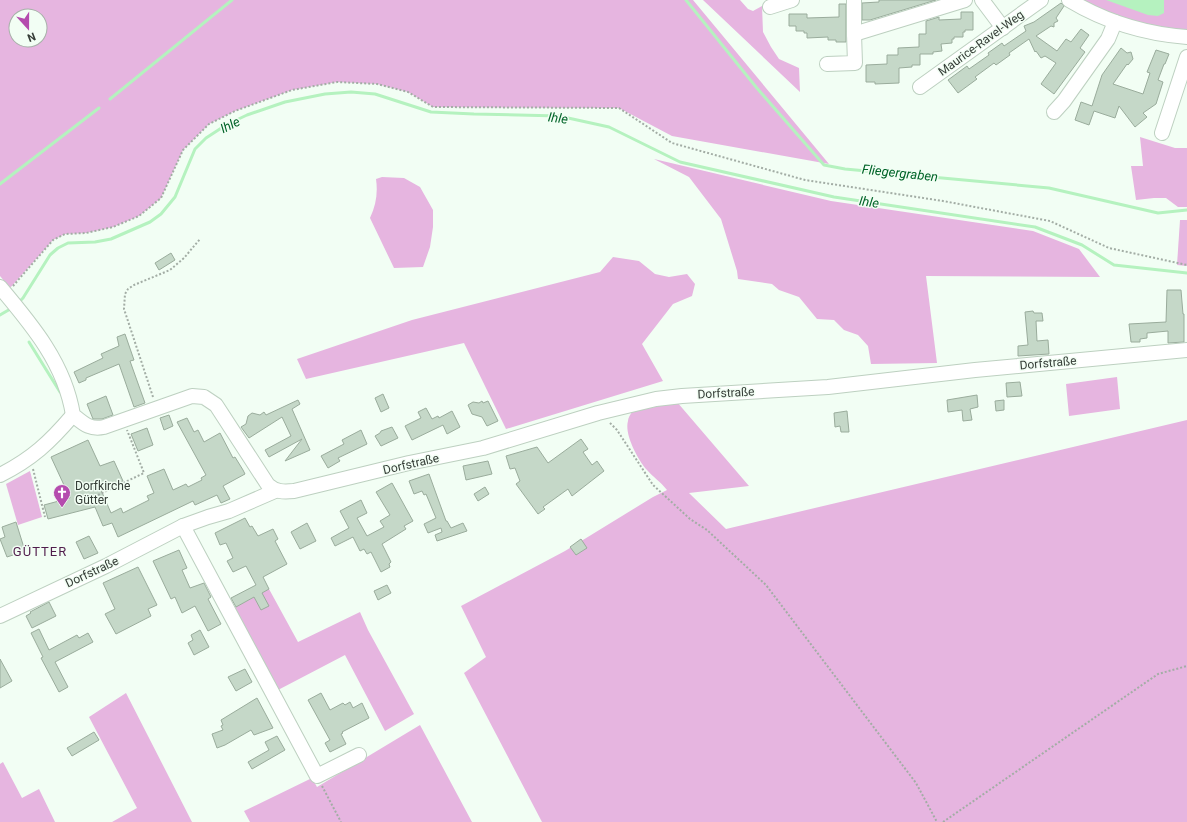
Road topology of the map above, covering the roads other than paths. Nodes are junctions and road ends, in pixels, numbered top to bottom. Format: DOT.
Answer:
graph roads {
  1 [pos="792,0"];
  2 [pos="854,0"];
  3 [pos="965,0"];
  4 [pos="982,0"];
  5 [pos="1041,0"];
  6 [pos="1069,0"];
  7 [pos="770,7"];
  8 [pos="1115,22"];
  9 [pos="1003,28"];
  10 [pos="854,34"];
  11 [pos="1187,37"];
  12 [pos="1187,57"];
  13 [pos="827,64"];
  14 [pos="920,87"];
  15 [pos="1054,112"];
  16 [pos="1162,133"];
  17 [pos="5,293"];
  18 [pos="1187,350"];
  19 [pos="73,415"];
  20 [pos="0,475"];
  21 [pos="274,491"];
  22 [pos="183,526"];
  23 [pos="0,616"];
  24 [pos="359,755"];
  1 -- 7 [label="street"];
  2 -- 10 [label="street"];
  3 -- 10 [label="street"];
  4 -- 9 [label="street"];
  5 -- 9 [label="street, Maurice-Ravel-Weg"];
  6 -- 8 [label="street"];
  8 -- 11 [label="street"];
  8 -- 15 [label="street"];
  9 -- 14 [label="street, Maurice-Ravel-Weg"];
  10 -- 13 [label="street"];
  12 -- 16 [label="street"];
  17 -- 19 [label="street"];
  18 -- 21 [label="street, Dorfstraße"];
  19 -- 20 [label="street"];
  19 -- 21 [label="street"];
  21 -- 22 [label="street, Dorfstraße"];
  22 -- 23 [label="street, Dorfstraße"];
  22 -- 24 [label="street"];
}
